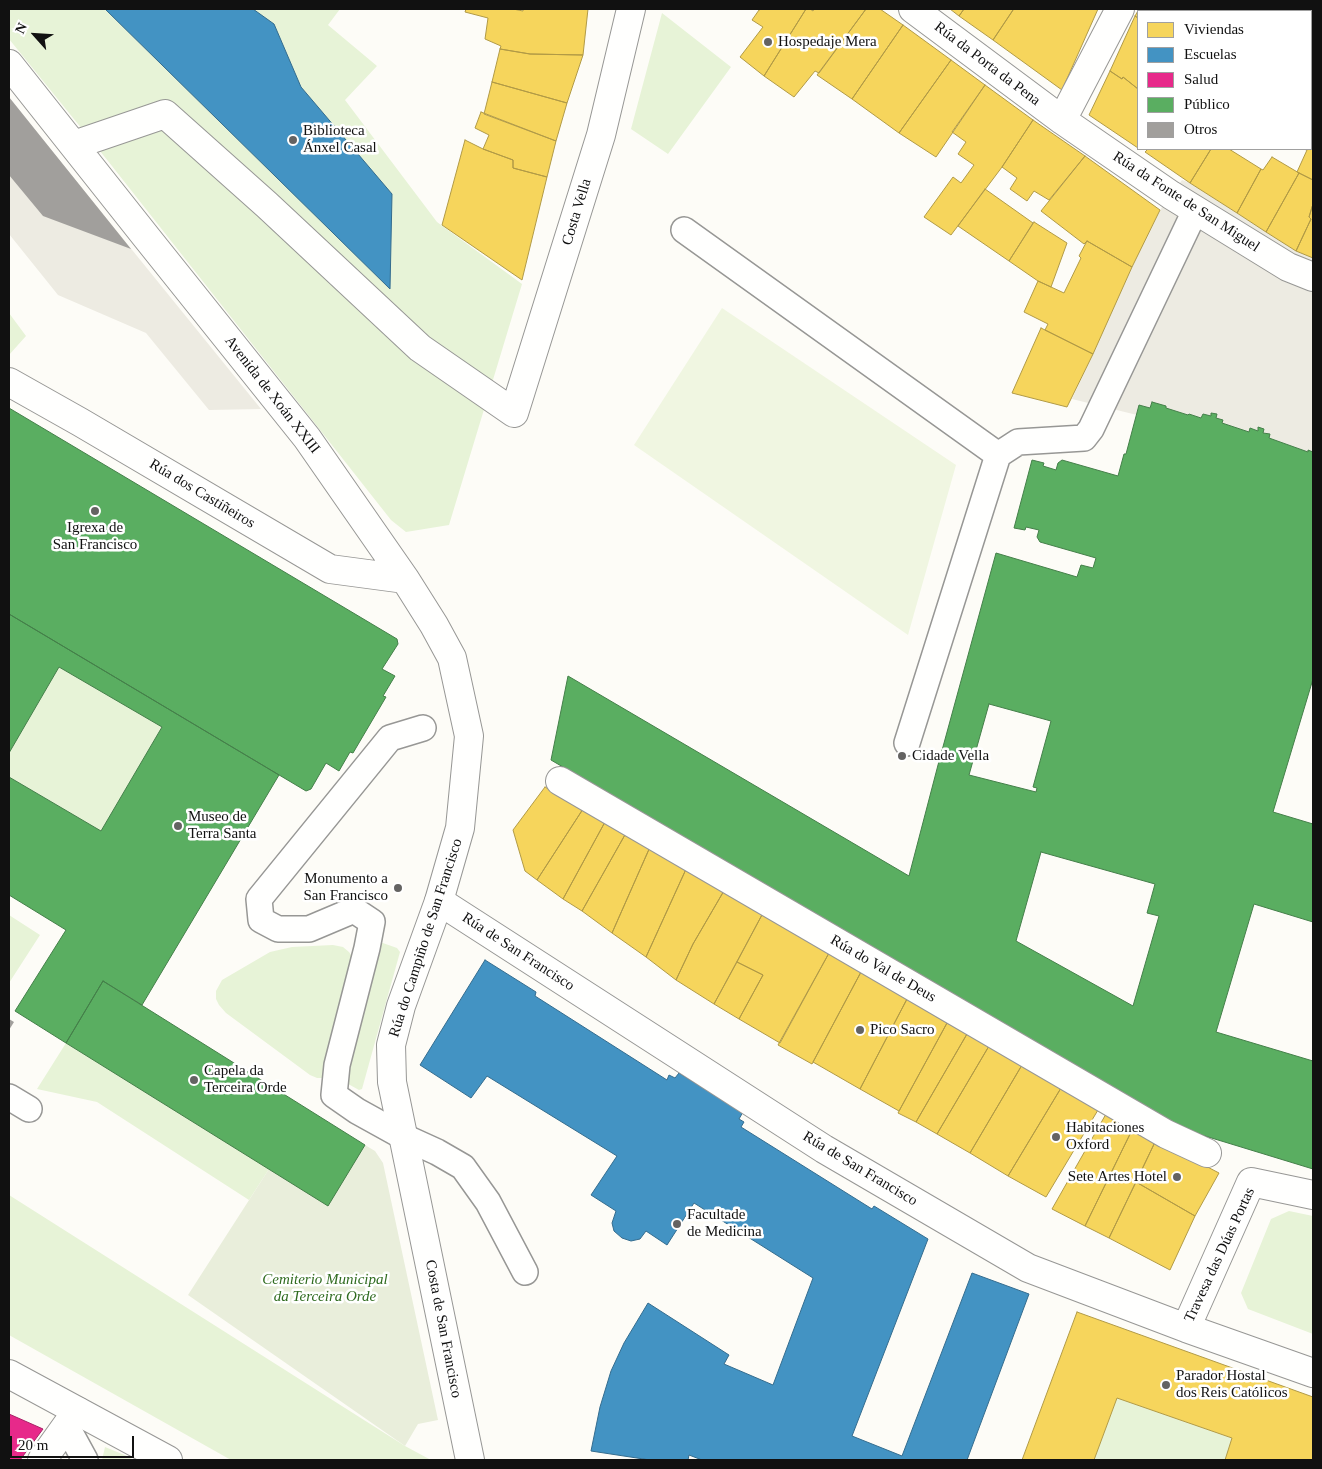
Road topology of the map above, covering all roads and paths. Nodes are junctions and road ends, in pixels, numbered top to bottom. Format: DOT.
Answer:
graph roads {
  1 [pos="631,9"];
  2 [pos="913,9"];
  3 [pos="1120,9"];
  4 [pos="9,64"];
  5 [pos="1062,120"];
  6 [pos="74,145"];
  7 [pos="1195,210"];
  8 [pos="684,230"];
  9 [pos="1313,277"];
  10 [pos="9,382"];
  11 [pos="998,455"];
  12 [pos="404,579"];
  13 [pos="423,728"];
  14 [pos="469,736"];
  15 [pos="907,743"];
  16 [pos="560,780"];
  17 [pos="439,901"];
  18 [pos="404,1138"];
  19 [pos="1207,1154"];
  20 [pos="1313,1195"];
  21 [pos="417,1198"];
  22 [pos="525,1272"];
  23 [pos="1186,1328"];
  24 [pos="9,1374"];
  25 [pos="1313,1374"];
  26 [pos="72,1419"];
  27 [pos="42,1460"];
  28 [pos="85,1460"];
  29 [pos="168,1460"];
  30 [pos="470,1460"];
  1 -- 6 [label="street, Costa Vella"];
  2 -- 5 [label="street, Rúa da Porta da Pena"];
  3 -- 5 [label="street"];
  4 -- 6 [label="street, Avenida de Xoán XXIII"];
  5 -- 7 [label="street, Rúa da Fonte de San Miguel"];
  6 -- 12 [label="street, Avenida de Xoán XXIII"];
  7 -- 9 [label="street, Rúa da Fonte de San Miguel"];
  7 -- 11 [label="lane"];
  8 -- 11 [label="lane"];
  10 -- 12 [label="street, Rúa dos Castiñeiros"];
  11 -- 15 [label="lane"];
  12 -- 14 [label="street, Avenida de Xoán XXIII"];
  13 -- 18 [label="lane"];
  14 -- 17 [label="street, Rúa do Campiño de San Francisco"];
  16 -- 19 [label="street, Rúa do Val de Deus"];
  17 -- 18 [label="street, Rúa do Campiño de San Francisco"];
  17 -- 23 [label="street, Rúa de San Francisco"];
  18 -- 21 [label="street, Rúa do Campiño de San Francisco"];
  18 -- 22 [label="lane"];
  20 -- 23 [label="street, Travesa das Dúas Portas"];
  21 -- 30 [label="street, Costa de San Francisco"];
  23 -- 25 [label="street, Rúa de San Francisco"];
  24 -- 26 [label="street"];
  26 -- 27 [label="street"];
  26 -- 28 [label="lane"];
  26 -- 29 [label="street"];
}
